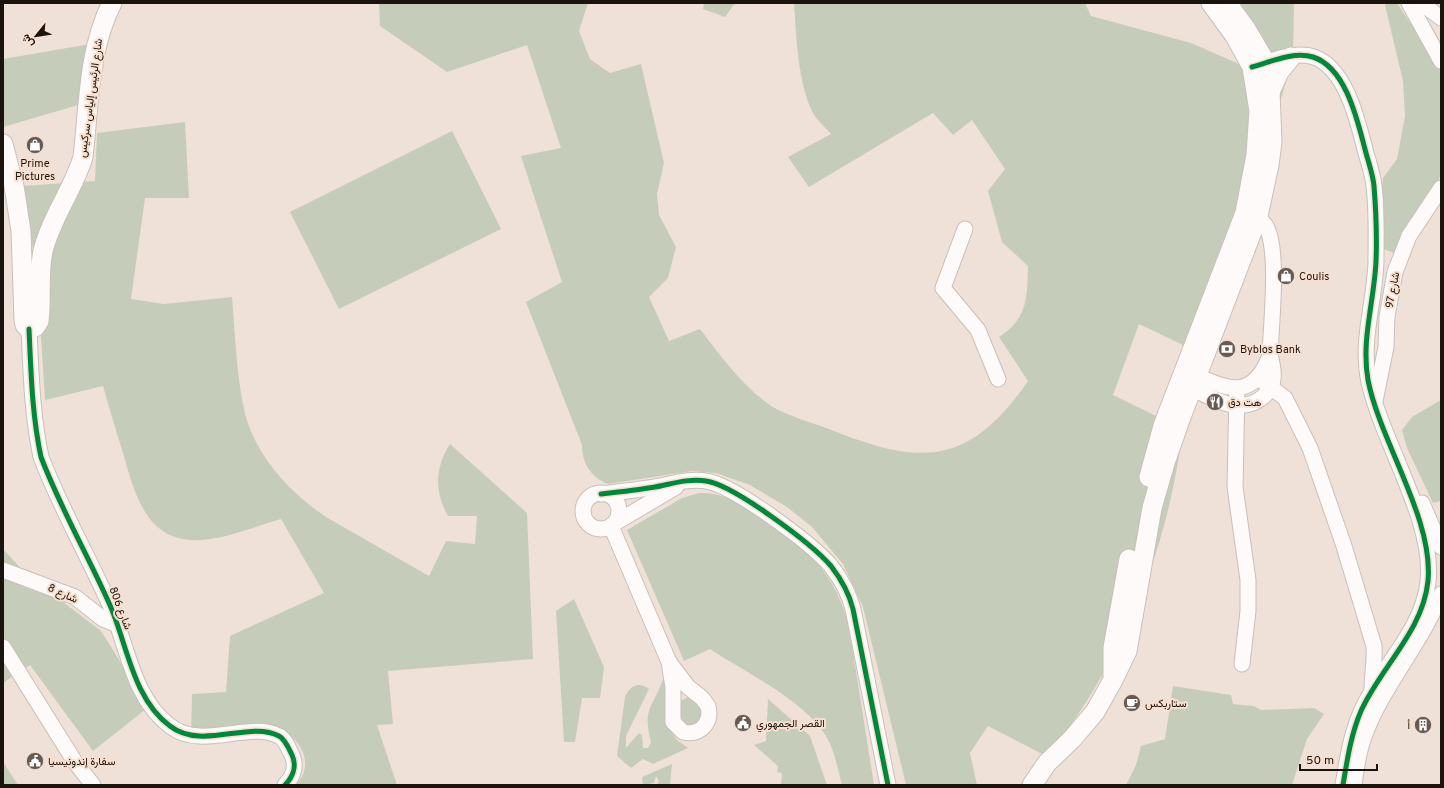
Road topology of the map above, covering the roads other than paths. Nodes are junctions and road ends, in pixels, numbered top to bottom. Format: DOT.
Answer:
graph roads {
  1 [pos="112,3"];
  2 [pos="1211,3"];
  3 [pos="1227,3"];
  4 [pos="1409,3"];
  5 [pos="1421,3"];
  6 [pos="1441,18"];
  7 [pos="1291,57"];
  8 [pos="1441,61"];
  9 [pos="1259,65"];
  10 [pos="1270,92"];
  11 [pos="3,144"];
  12 [pos="1441,188"];
  13 [pos="1252,214"];
  14 [pos="965,229"];
  15 [pos="30,329"];
  16 [pos="1270,355"];
  17 [pos="998,379"];
  18 [pos="1189,379"];
  19 [pos="1249,383"];
  20 [pos="1272,387"];
  21 [pos="1214,390"];
  22 [pos="1376,398"];
  23 [pos="1261,399"];
  24 [pos="1238,407"];
  25 [pos="685,482"];
  26 [pos="600,494"];
  27 [pos="613,524"];
  28 [pos="1441,548"];
  29 [pos="3,570"];
  30 [pos="1441,594"];
  31 [pos="118,625"];
  32 [pos="1374,646"];
  33 [pos="3,647"];
  34 [pos="1393,658"];
  35 [pos="669,662"];
  36 [pos="1242,664"];
  37 [pos="1372,691"];
  38 [pos="93,785"];
  39 [pos="285,785"];
  40 [pos="888,785"];
  41 [pos="1032,785"];
  42 [pos="1343,785"];
  43 [pos="1354,785"];
  1 -- 15 [label="main road, شارع الرئيس إلياس سركيس"];
  2 -- 9 [label="main road"];
  3 -- 9 [label="main road"];
  4 -- 8 [label="street"];
  5 -- 6 [label="street"];
  7 -- 9 [label="street"];
  7 -- 10 [label="main road"];
  7 -- 22 [label="street"];
  9 -- 10 [label="main road"];
  9 -- 13 [label="main road"];
  10 -- 13 [label="main road"];
  11 -- 15 [label="main road"];
  12 -- 22 [label="street, شارع 97"];
  13 -- 16 [label="street"];
  13 -- 18 [label="main road"];
  14 -- 17 [label="street"];
  15 -- 31 [label="street, شارع 806"];
  16 -- 19 [label="street"];
  16 -- 20 [label="street"];
  18 -- 21 [label="street"];
  18 -- 41 [label="main road"];
  19 -- 20 [label="street"];
  19 -- 21 [label="street"];
  19 -- 23 [label="street"];
  19 -- 24 [label="street"];
  20 -- 23 [label="street"];
  20 -- 32 [label="street"];
  21 -- 24 [label="street"];
  22 -- 28 [label="street"];
  22 -- 34 [label="street"];
  23 -- 24 [label="street"];
  24 -- 36 [label="street"];
  25 -- 26 [label="street"];
  25 -- 27 [label="street"];
  25 -- 40 [label="street"];
  26 -- 27 [label="street"];
  26 -- 27 [label="street"];
  27 -- 35 [label="street"];
  29 -- 31 [label="street, شارع 8"];
  30 -- 43 [label="street"];
  31 -- 39 [label="street, شارع 806"];
  32 -- 34 [label="street"];
  32 -- 37 [label="street"];
  33 -- 38 [label="street"];
  34 -- 37 [label="street"];
  37 -- 42 [label="street"];
}
